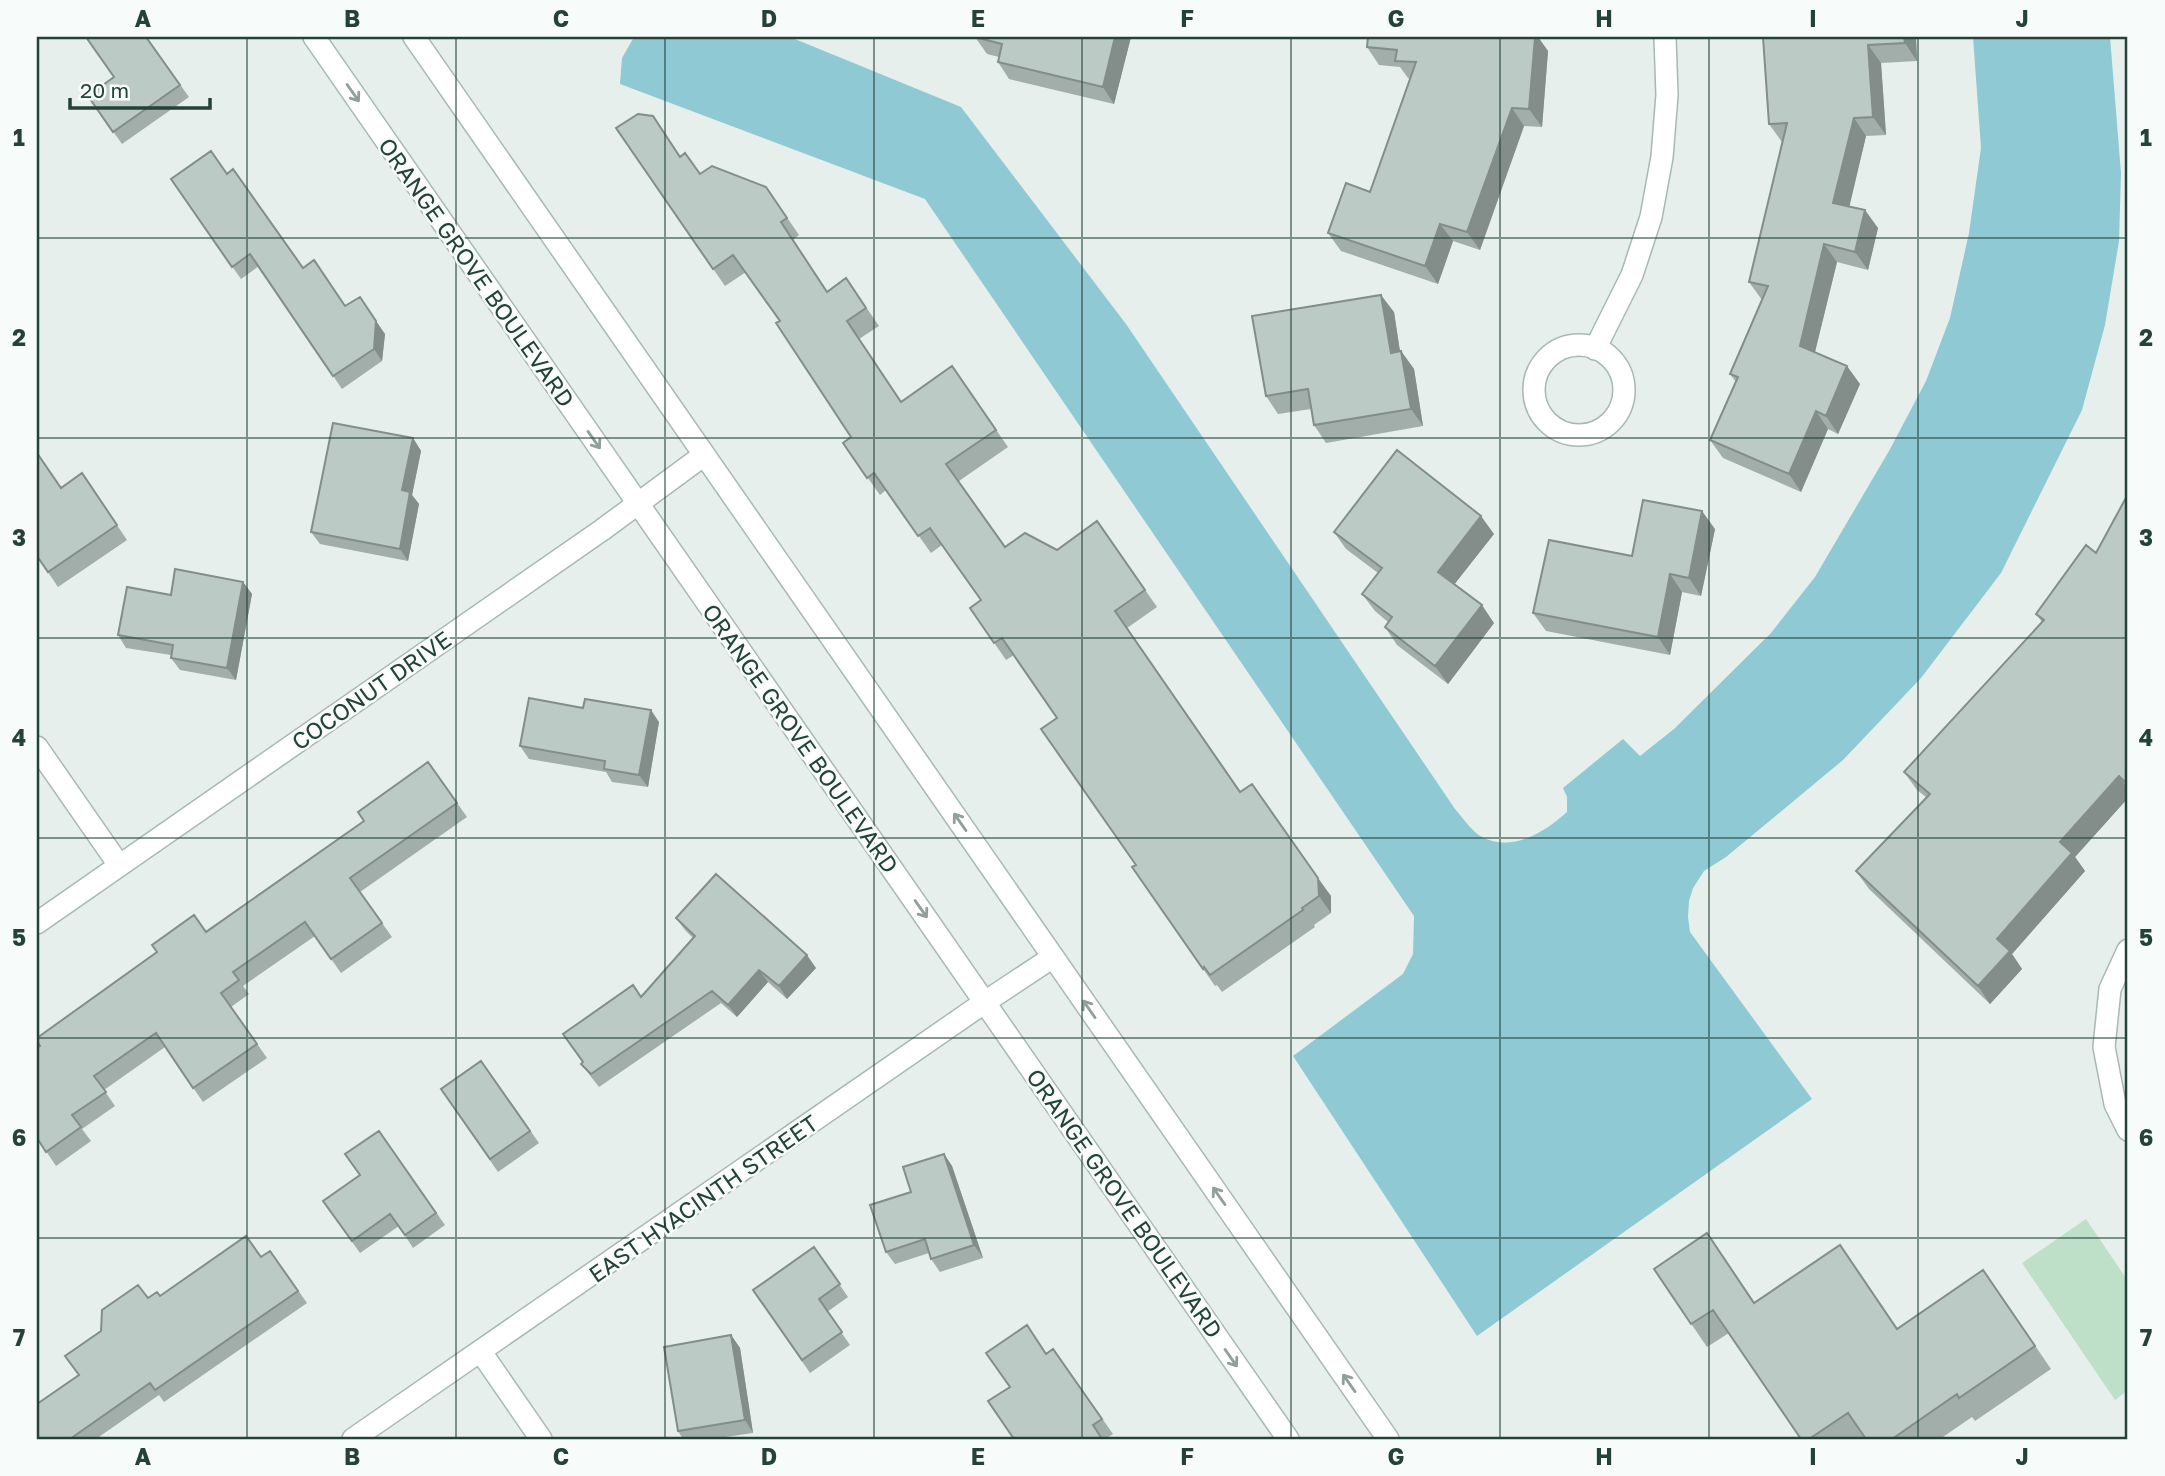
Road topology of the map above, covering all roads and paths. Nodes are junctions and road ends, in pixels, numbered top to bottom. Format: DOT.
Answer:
graph roads {
  1 [pos="314,37"];
  2 [pos="414,37"];
  3 [pos="1665,37"];
  4 [pos="1595,349"];
  5 [pos="704,455"];
  6 [pos="639,504"];
  7 [pos="37,747"];
  8 [pos="119,865"];
  9 [pos="37,923"];
  10 [pos="2128,950"];
  11 [pos="1053,957"];
  12 [pos="985,1002"];
  13 [pos="2128,1130"];
  14 [pos="481,1352"];
  15 [pos="353,1439"];
  16 [pos="541,1439"];
  17 [pos="1288,1439"];
  18 [pos="1388,1439"];
  1 -- 6 [label="street, ORANGE GROVE BOULEVARD, one-way"];
  2 -- 5 [label="street"];
  3 -- 4 [label="street"];
  4 -- 4 [label="street"];
  5 -- 6 [label="street, COCONUT DRIVE"];
  11 -- 5 [label="street, one-way"];
  6 -- 8 [label="street, COCONUT DRIVE"];
  6 -- 12 [label="street, ORANGE GROVE BOULEVARD, one-way"];
  7 -- 8 [label="street"];
  8 -- 9 [label="street, COCONUT DRIVE"];
  10 -- 13 [label="street"];
  11 -- 12 [label="street, EAST HYACINTH STREET"];
  18 -- 11 [label="street, one-way"];
  12 -- 14 [label="street, EAST HYACINTH STREET"];
  12 -- 17 [label="street, ORANGE GROVE BOULEVARD, one-way"];
  14 -- 15 [label="street, EAST HYACINTH STREET"];
  14 -- 16 [label="street"];
}
